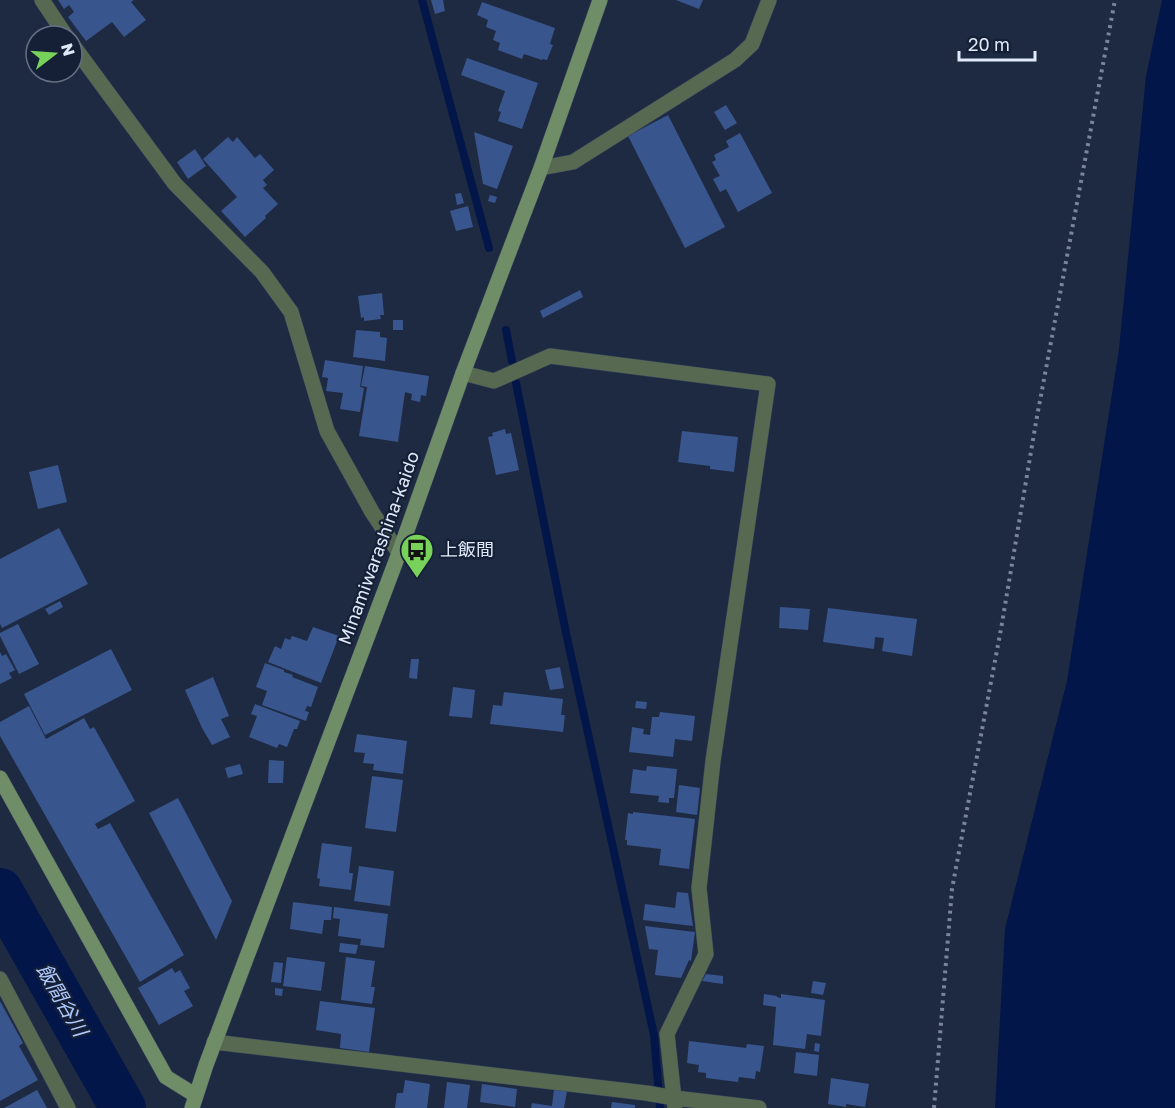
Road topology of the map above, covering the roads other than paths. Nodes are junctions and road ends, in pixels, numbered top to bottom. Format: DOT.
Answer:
graph roads {
  1 [pos="42,0"];
  2 [pos="600,0"];
  3 [pos="769,0"];
  4 [pos="58,24"];
  5 [pos="84,60"];
  6 [pos="541,168"];
  7 [pos="463,373"];
  8 [pos="399,553"];
  9 [pos="0,778"];
  10 [pos="0,979"];
  11 [pos="214,1042"];
  12 [pos="194,1102"];
  13 [pos="675,1103"];
  14 [pos="68,1108"];
  15 [pos="759,1108"];
  1 -- 4 [label="street"];
  2 -- 6 [label="main road, Minamiwarashina-kaido"];
  3 -- 6 [label="street"];
  5 -- 8 [label="street"];
  6 -- 7 [label="main road, Minamiwarashina-kaido"];
  7 -- 8 [label="main road, Minamiwarashina-kaido"];
  7 -- 13 [label="street"];
  8 -- 11 [label="main road, Minamiwarashina-kaido"];
  9 -- 12 [label="main road"];
  10 -- 14 [label="street"];
  11 -- 12 [label="main road, Minamiwarashina-kaido"];
  11 -- 13 [label="street"];
  13 -- 15 [label="street"];
}
